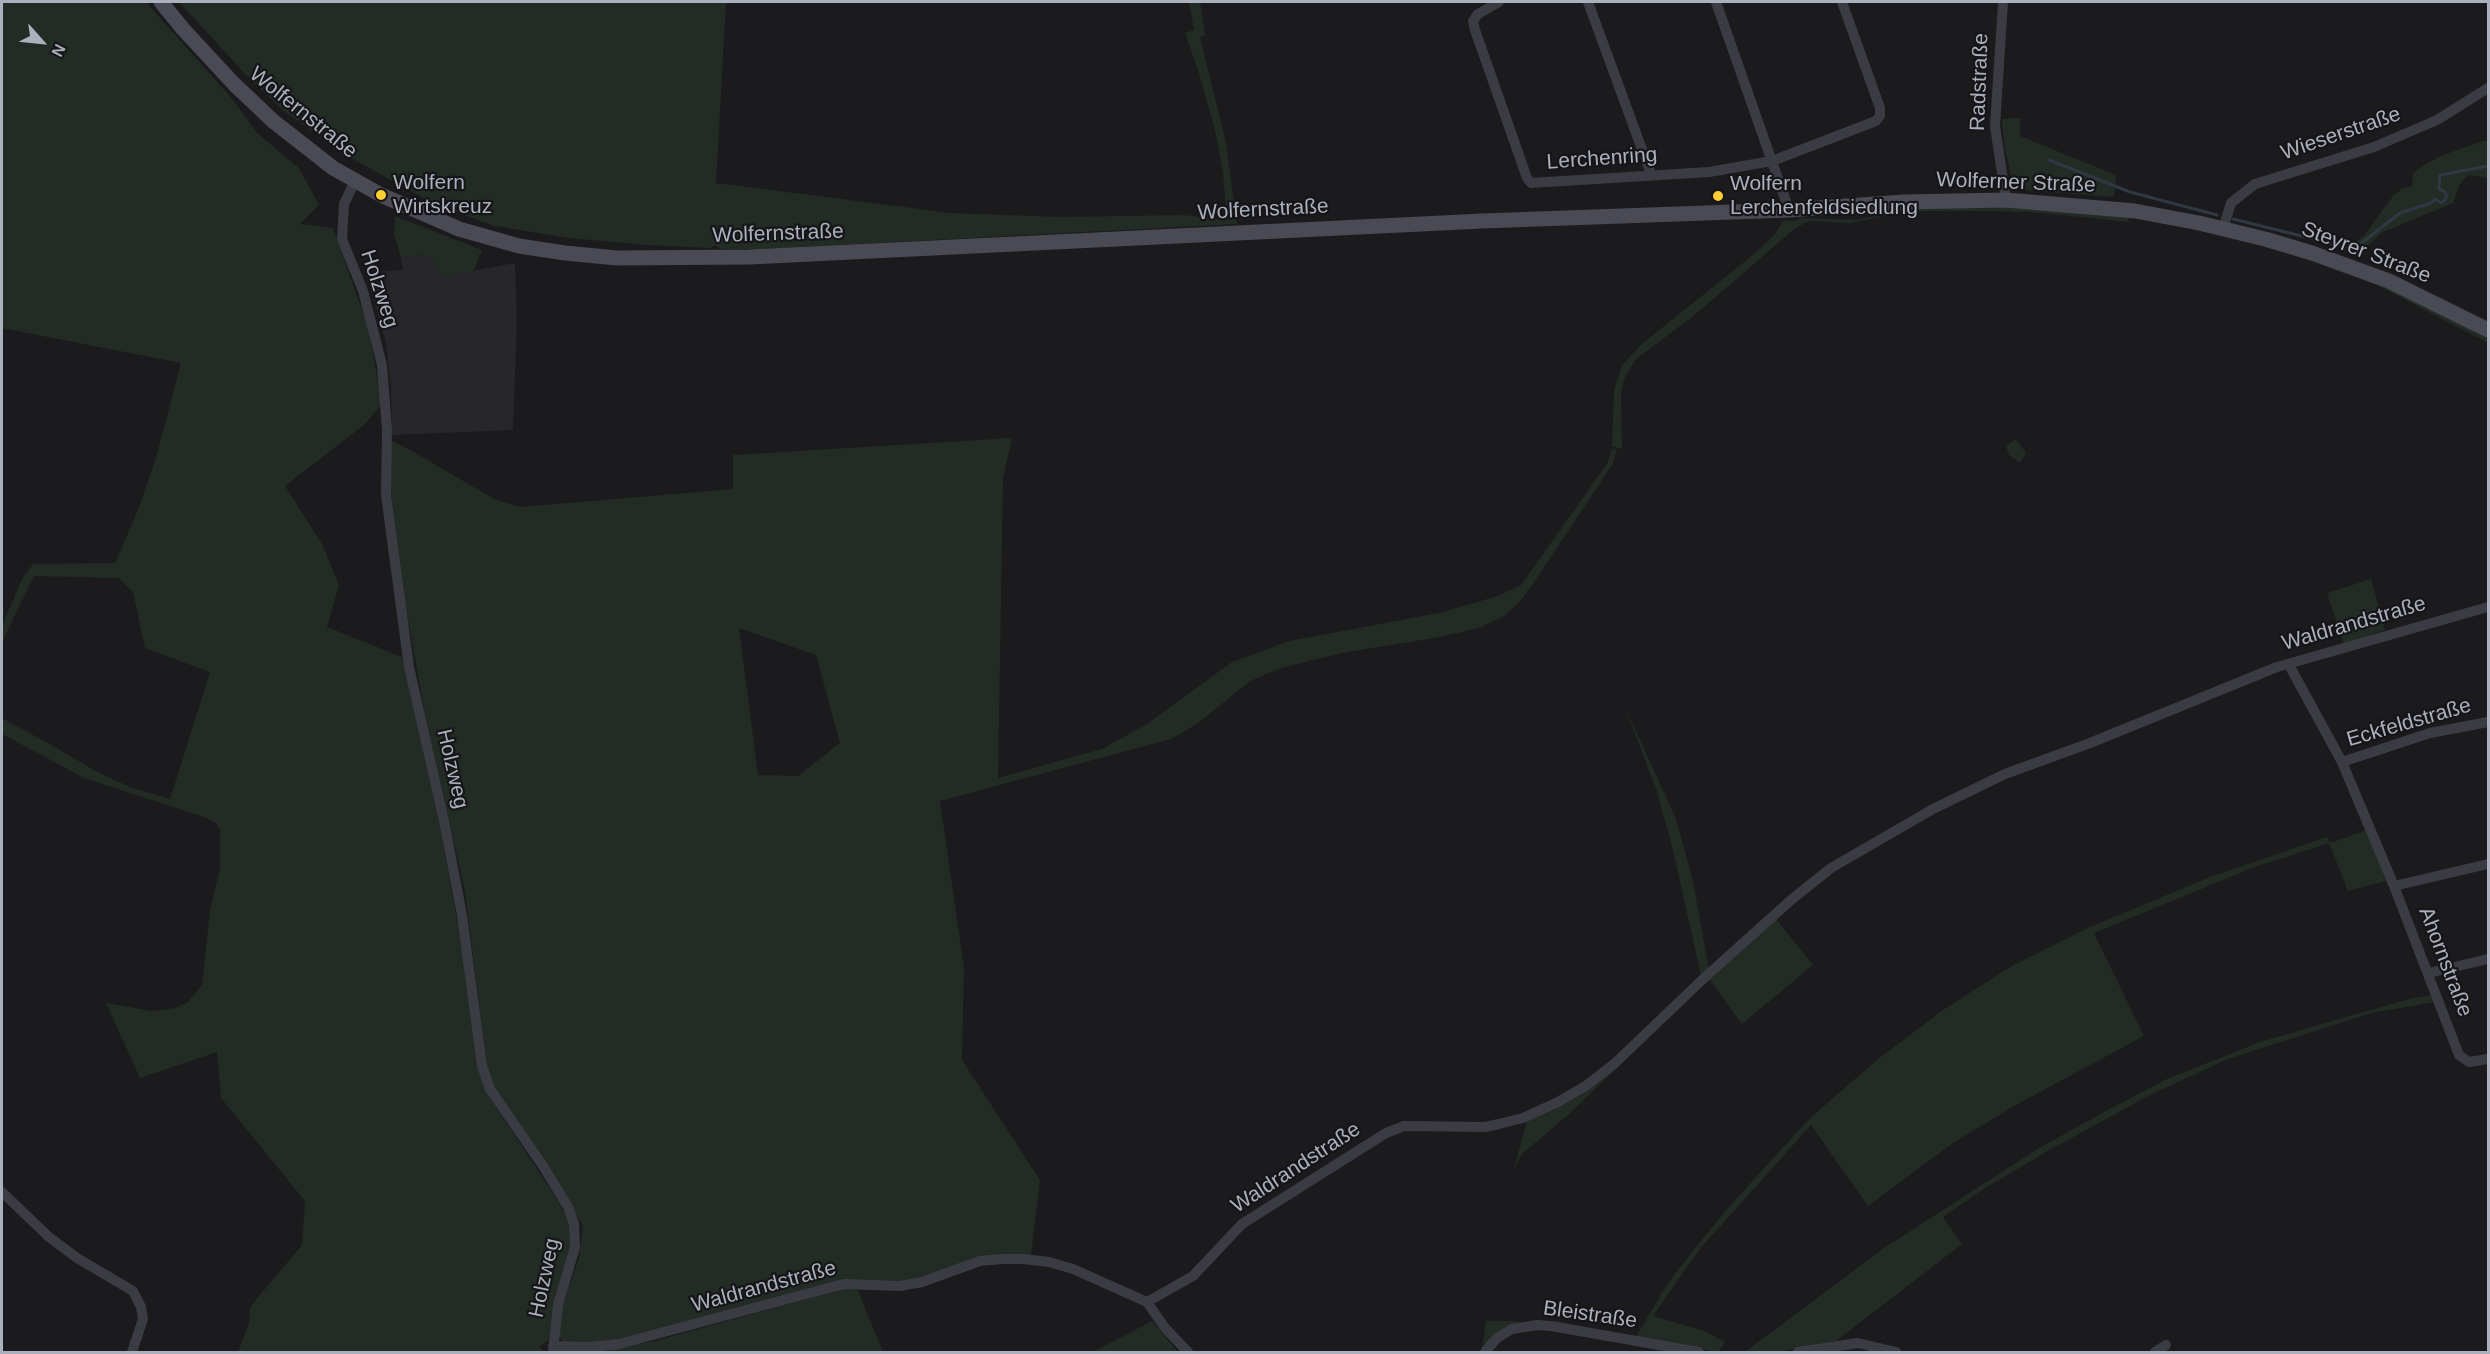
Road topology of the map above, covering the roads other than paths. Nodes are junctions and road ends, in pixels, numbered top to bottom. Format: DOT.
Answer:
graph roads {
  1 [pos="161,2"];
  2 [pos="1499,2"];
  3 [pos="1588,2"];
  4 [pos="1716,2"];
  5 [pos="1842,2"];
  6 [pos="2003,2"];
  7 [pos="2488,88"];
  8 [pos="1772,161"];
  9 [pos="1651,174"];
  10 [pos="355,181"];
  11 [pos="2006,200"];
  12 [pos="1789,210"];
  13 [pos="1482,221"];
  14 [pos="2223,229"];
  15 [pos="2488,330"];
  16 [pos="2488,607"];
  17 [pos="2289,665"];
  18 [pos="2488,722"];
  19 [pos="2342,762"];
  20 [pos="2488,864"];
  21 [pos="2394,886"];
  22 [pos="2488,959"];
  23 [pos="2428,973"];
  24 [pos="2488,1059"];
  25 [pos="2,1192"];
  26 [pos="1147,1302"];
  27 [pos="2166,1345"];
  28 [pos="553,1349"];
  29 [pos="1894,1351"];
  30 [pos="132,1353"];
  31 [pos="1188,1353"];
  32 [pos="1485,1353"];
  33 [pos="1699,1353"];
  34 [pos="1798,1353"];
  35 [pos="2155,1353"];
  1 -- 10 [label="main road, Wolfernstraße"];
  2 -- 9 [label="street, Lerchenring"];
  3 -- 9 [label="street"];
  4 -- 8 [label="street"];
  5 -- 8 [label="street, Lerchenring"];
  6 -- 11 [label="street, Radstraße"];
  7 -- 14 [label="street, Wieserstraße"];
  8 -- 9 [label="street, Lerchenring"];
  8 -- 12 [label="street"];
  10 -- 13 [label="main road, Wolfernstraße"];
  10 -- 28 [label="street, Holzweg"];
  11 -- 12 [label="main road, Wolferner Straße"];
  11 -- 14 [label="main road, Wolferner Straße"];
  12 -- 13 [label="main road, Wolferner Straße"];
  14 -- 15 [label="main road, Steyrer Straße"];
  16 -- 17 [label="street, Waldrandstraße"];
  17 -- 19 [label="street, Eckfeldstraße"];
  17 -- 26 [label="street, Waldrandstraße"];
  18 -- 19 [label="street, Eckfeldstraße"];
  19 -- 21 [label="street, Ahornstraße"];
  20 -- 21 [label="street"];
  21 -- 23 [label="street, Ahornstraße"];
  22 -- 23 [label="street"];
  23 -- 24 [label="street, Ahornstraße"];
  25 -- 30 [label="street"];
  26 -- 28 [label="street, Waldrandstraße"];
  26 -- 31 [label="street"];
  27 -- 35 [label="street"];
  29 -- 34 [label="street"];
  32 -- 33 [label="street, Bleistraße"];
}
